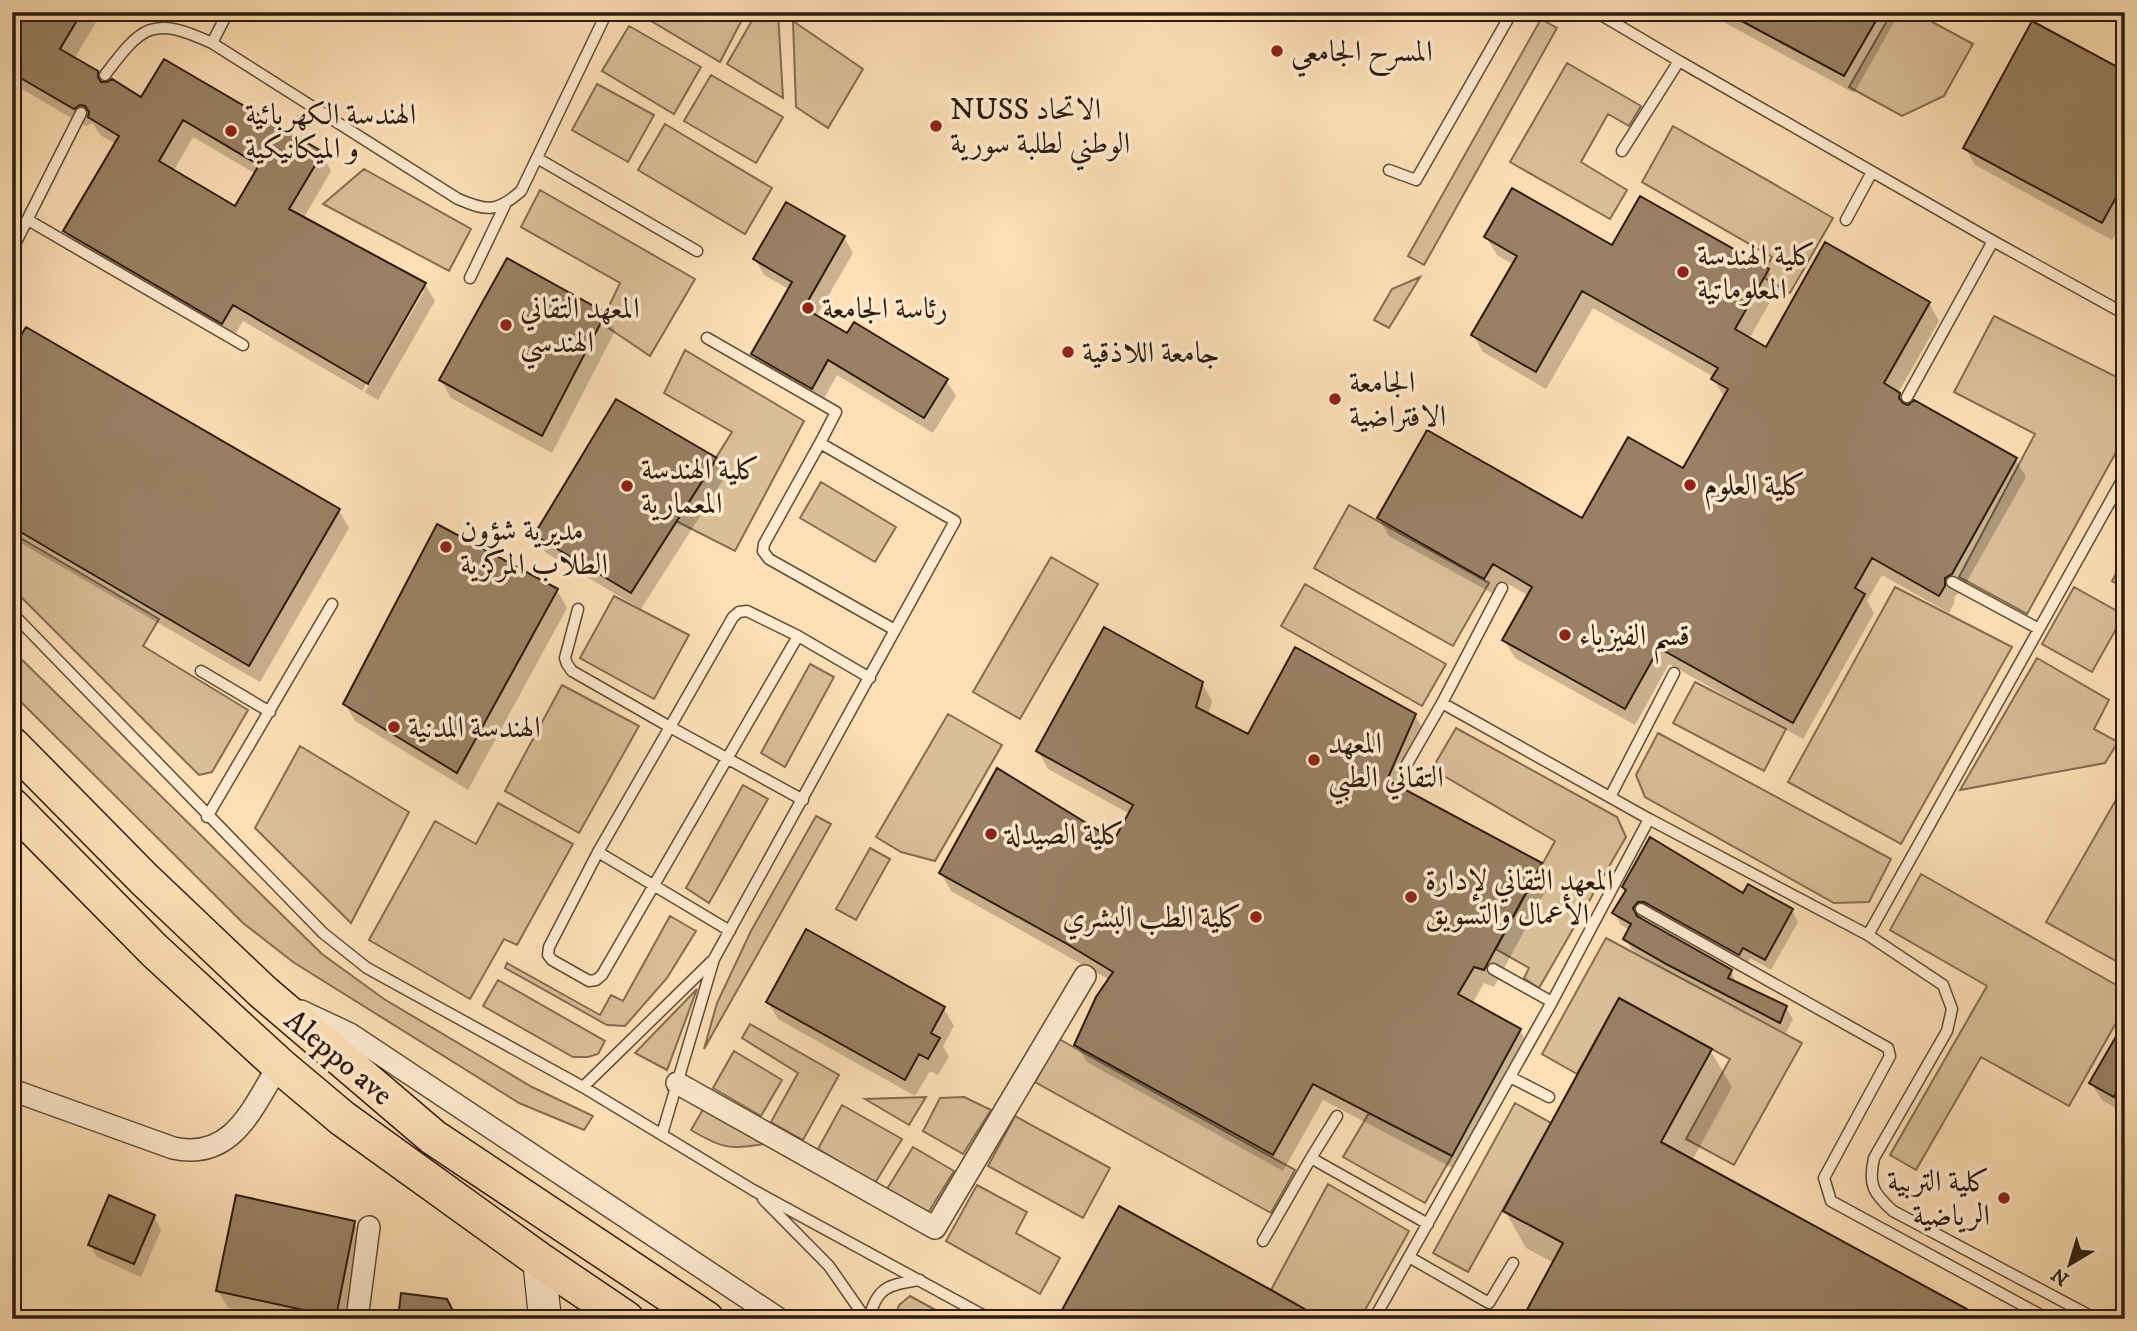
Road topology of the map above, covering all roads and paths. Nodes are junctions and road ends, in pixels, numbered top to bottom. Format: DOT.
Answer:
graph roads {
  1 [pos="228,12"];
  2 [pos="607,12"];
  3 [pos="1512,12"];
  4 [pos="1595,12"];
  5 [pos="212,43"];
  6 [pos="1679,61"];
  7 [pos="105,75"];
  8 [pos="81,113"];
  9 [pos="1622,151"];
  10 [pos="537,158"];
  11 [pos="1389,170"];
  12 [pos="1872,172"];
  13 [pos="505,205"];
  14 [pos="28,220"];
  15 [pos="1846,220"];
  16 [pos="1993,242"];
  17 [pos="12,250"];
  18 [pos="697,251"];
  19 [pos="470,278"];
  20 [pos="2125,314"];
  21 [pos="707,338"];
  22 [pos="243,345"];
  23 [pos="1907,397"];
  24 [pos="820,443"];
  25 [pos="2123,483"];
  26 [pos="1952,582"];
  27 [pos="1502,588"];
  28 [pos="332,604"];
  29 [pos="578,608"];
  30 [pos="12,613"];
  31 [pos="2039,629"];
  32 [pos="895,630"];
  33 [pos="798,636"];
  34 [pos="201,671"];
  35 [pos="1674,673"];
  36 [pos="870,678"];
  37 [pos="1442,703"];
  38 [pos="270,712"];
  39 [pos="670,727"];
  40 [pos="12,745"];
  41 [pos="728,759"];
  42 [pos="1403,771"];
  43 [pos="1610,797"];
  44 [pos="803,800"];
  45 [pos="12,807"];
  46 [pos="208,817"];
  47 [pos="1649,819"];
  48 [pos="598,852"];
  49 [pos="654,887"];
  50 [pos="1641,909"];
  51 [pos="730,931"];
  52 [pos="1868,935"];
  53 [pos="714,959"];
  54 [pos="1493,969"];
  55 [pos="1085,976"];
  56 [pos="263,992"];
  57 [pos="1552,1002"];
  58 [pos="279,1065"];
  59 [pos="1510,1077"];
  60 [pos="677,1083"];
  61 [pos="583,1087"];
  62 [pos="12,1090"];
  63 [pos="1549,1097"];
  64 [pos="1337,1116"];
  65 [pos="662,1134"];
  66 [pos="1311,1158"];
  67 [pos="753,1190"];
  68 [pos="1427,1224"];
  69 [pos="369,1227"];
  70 [pos="1263,1241"];
  71 [pos="1409,1258"];
  72 [pos="539,1260"];
  73 [pos="1513,1263"];
  74 [pos="919,1280"];
  75 [pos="356,1319"];
  76 [pos="545,1319"];
  77 [pos="626,1319"];
  78 [pos="706,1319"];
  79 [pos="779,1319"];
  80 [pos="867,1319"];
  81 [pos="990,1319"];
  82 [pos="1374,1319"];
  83 [pos="2049,1319"];
  84 [pos="2096,1319"];
  1 -- 5 [label="lane"];
  2 -- 10 [label="lane"];
  3 -- 11 [label="lane"];
  4 -- 6 [label="lane"];
  5 -- 7 [label="lane"];
  5 -- 13 [label="lane"];
  6 -- 9 [label="lane"];
  6 -- 12 [label="lane"];
  8 -- 14 [label="lane"];
  10 -- 13 [label="lane"];
  10 -- 18 [label="lane"];
  12 -- 15 [label="lane"];
  12 -- 16 [label="lane"];
  13 -- 19 [label="lane"];
  14 -- 17 [label="lane"];
  14 -- 22 [label="lane"];
  16 -- 20 [label="lane"];
  16 -- 23 [label="lane"];
  21 -- 24 [label="lane"];
  24 -- 32 [label="lane"];
  24 -- 32 [label="lane"];
  25 -- 31 [label="lane"];
  26 -- 31 [label="lane"];
  27 -- 37 [label="lane"];
  28 -- 38 [label="lane"];
  29 -- 39 [label="lane"];
  30 -- 46 [label="lane"];
  31 -- 52 [label="lane"];
  32 -- 36 [label="lane"];
  33 -- 36 [label="lane"];
  33 -- 39 [label="lane"];
  33 -- 41 [label="lane"];
  34 -- 38 [label="lane"];
  35 -- 43 [label="lane"];
  36 -- 44 [label="lane"];
  37 -- 42 [label="lane"];
  37 -- 43 [label="lane"];
  38 -- 46 [label="lane"];
  39 -- 41 [label="lane"];
  39 -- 48 [label="lane"];
  40 -- 56 [label="main road, Aleppo ave"];
  41 -- 44 [label="lane"];
  41 -- 49 [label="lane"];
  43 -- 47 [label="lane"];
  44 -- 51 [label="lane"];
  45 -- 58 [label="main road, Aleppo ave"];
  46 -- 61 [label="lane"];
  47 -- 52 [label="lane"];
  47 -- 57 [label="lane"];
  48 -- 49 [label="lane"];
  48 -- 49 [label="lane"];
  49 -- 51 [label="lane"];
  50 -- 83 [label="lane"];
  51 -- 53 [label="lane"];
  52 -- 84 [label="lane"];
  53 -- 60 [label="lane"];
  53 -- 61 [label="lane"];
  54 -- 57 [label="lane"];
  55 -- 60 [label="street"];
  56 -- 78 [label="main road, Aleppo ave"];
  56 -- 79 [label="street"];
  57 -- 59 [label="lane"];
  58 -- 62 [label="street"];
  58 -- 72 [label="main road, Aleppo ave"];
  59 -- 63 [label="lane"];
  59 -- 68 [label="lane"];
  60 -- 65 [label="lane"];
  61 -- 65 [label="lane"];
  64 -- 66 [label="lane"];
  65 -- 67 [label="lane"];
  66 -- 68 [label="lane"];
  66 -- 70 [label="lane"];
  67 -- 74 [label="lane"];
  67 -- 80 [label="lane"];
  68 -- 71 [label="lane"];
  69 -- 75 [label="street"];
  71 -- 73 [label="lane"];
  71 -- 82 [label="lane"];
  72 -- 76 [label="main road"];
  72 -- 77 [label="main road, Aleppo ave"];
  74 -- 80 [label="lane"];
  74 -- 81 [label="lane"];
}
